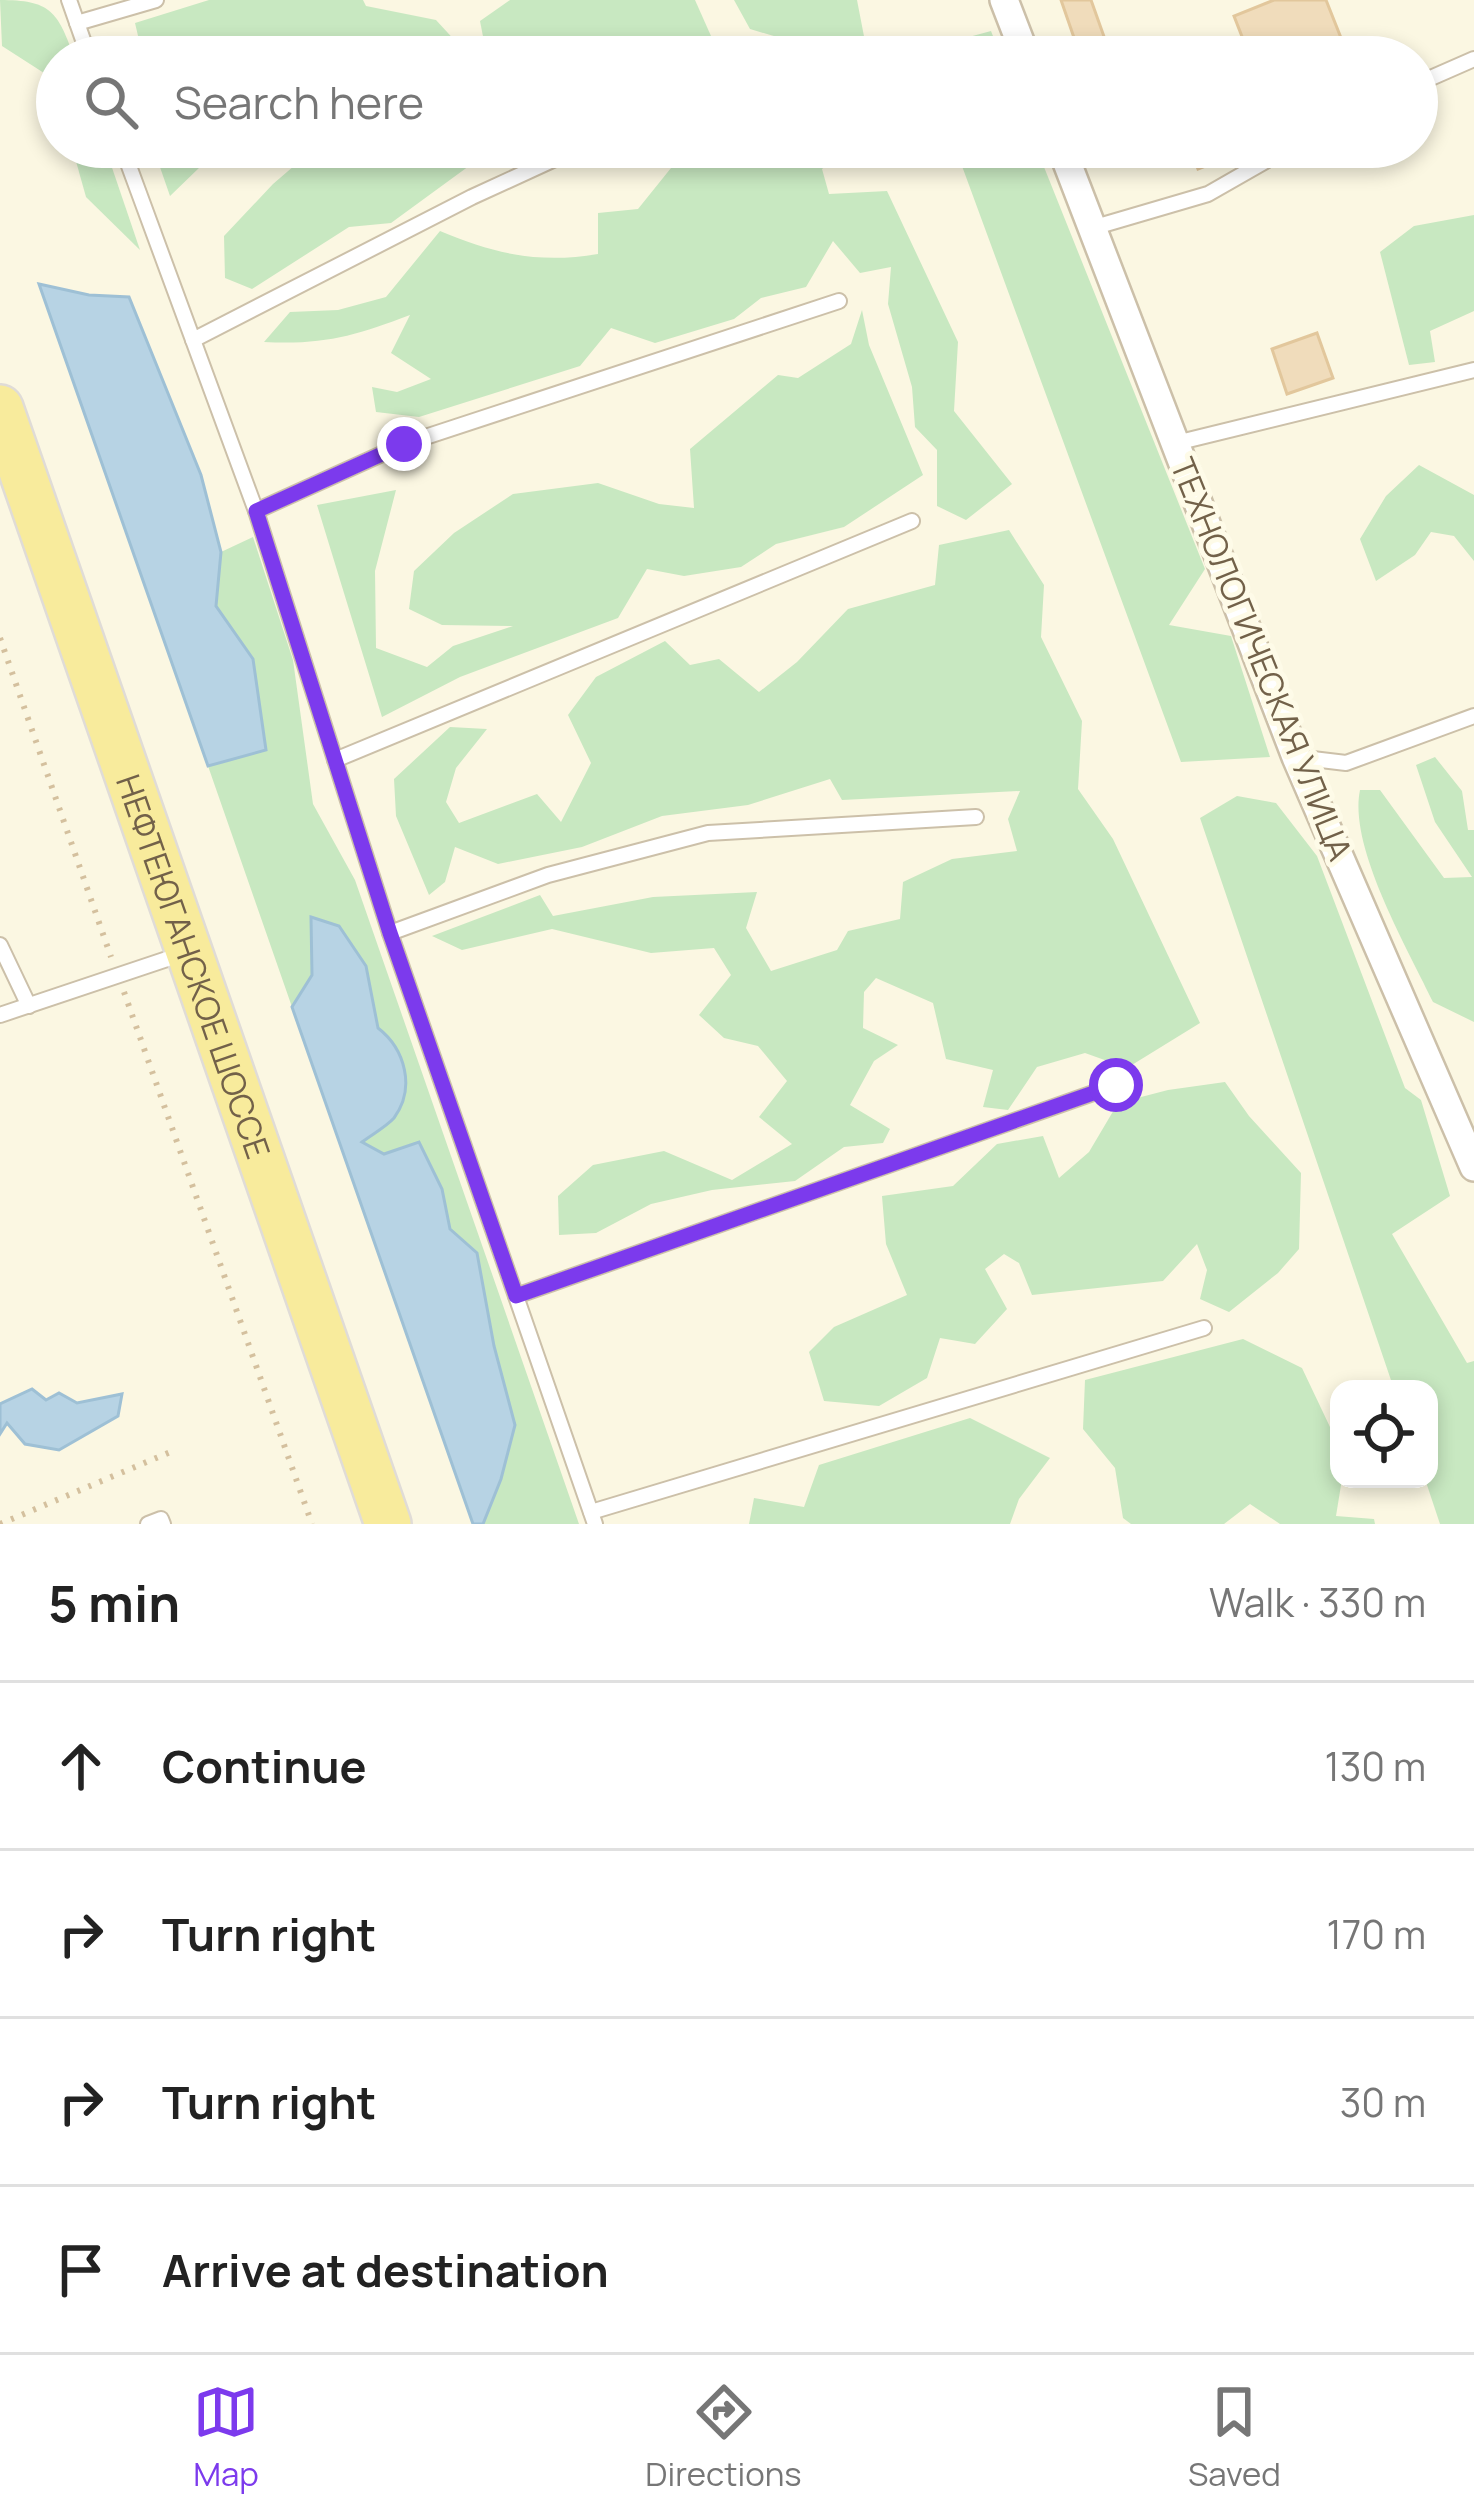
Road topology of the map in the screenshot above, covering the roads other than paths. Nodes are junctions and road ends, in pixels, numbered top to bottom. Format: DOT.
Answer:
graph roads {
  1 [pos="69,0"];
  2 [pos="156,0"];
  3 [pos="1004,0"];
  4 [pos="77,23"];
  5 [pos="82,36"];
  6 [pos="1018,36"];
  7 [pos="1474,59"];
  8 [pos="1438,75"];
  9 [pos="130,168"];
  10 [pos="535,168"];
  11 [pos="1068,168"];
  12 [pos="1253,168"];
  13 [pos="1092,228"];
  14 [pos="839,301"];
  15 [pos="193,340"];
  16 [pos="1474,370"];
  17 [pos="0,408"];
  18 [pos="1177,443"];
  19 [pos="256,511"];
  20 [pos="912,521"];
  21 [pos="1474,716"];
  22 [pos="1296,758"];
  23 [pos="335,760"];
  24 [pos="976,817"];
  25 [pos="390,933"];
  26 [pos="1,947"];
  27 [pos="190,952"];
  28 [pos="29,1006"];
  29 [pos="0,1016"];
  30 [pos="1116,1085"];
  31 [pos="1474,1167"];
  32 [pos="516,1296"];
  33 [pos="1204,1328"];
  34 [pos="593,1518"];
  35 [pos="148,1524"];
  36 [pos="164,1524"];
  37 [pos="388,1524"];
  1 -- 4 [label="lane"];
  2 -- 4 [label="lane"];
  3 -- 6 [label="street"];
  4 -- 5 [label="lane"];
  7 -- 8 [label="lane"];
  9 -- 15 [label="lane"];
  10 -- 15 [label="lane"];
  11 -- 13 [label="street, ТЕХНОЛОГИЧЕСКАЯ УЛИЦА"];
  12 -- 13 [label="lane"];
  13 -- 18 [label="street, ТЕХНОЛОГИЧЕСКАЯ УЛИЦА"];
  14 -- 19 [label="lane"];
  15 -- 19 [label="lane"];
  16 -- 18 [label="lane"];
  17 -- 27 [label="main road, НЕФТЕЮГАНСКОЕ ШОССЕ"];
  18 -- 22 [label="street, ТЕХНОЛОГИЧЕСКАЯ УЛИЦА"];
  19 -- 23 [label="lane"];
  20 -- 23 [label="lane"];
  21 -- 22 [label="lane"];
  22 -- 31 [label="street, ТЕХНОЛОГИЧЕСКАЯ УЛИЦА"];
  23 -- 25 [label="lane"];
  24 -- 25 [label="lane"];
  25 -- 32 [label="lane"];
  26 -- 28 [label="lane"];
  27 -- 28 [label="lane"];
  27 -- 37 [label="main road, НЕФТЕЮГАНСКОЕ ШОССЕ"];
  28 -- 29 [label="lane"];
  30 -- 32 [label="lane"];
  32 -- 34 [label="lane"];
  33 -- 34 [label="lane"];
  35 -- 36 [label="lane"];
}
